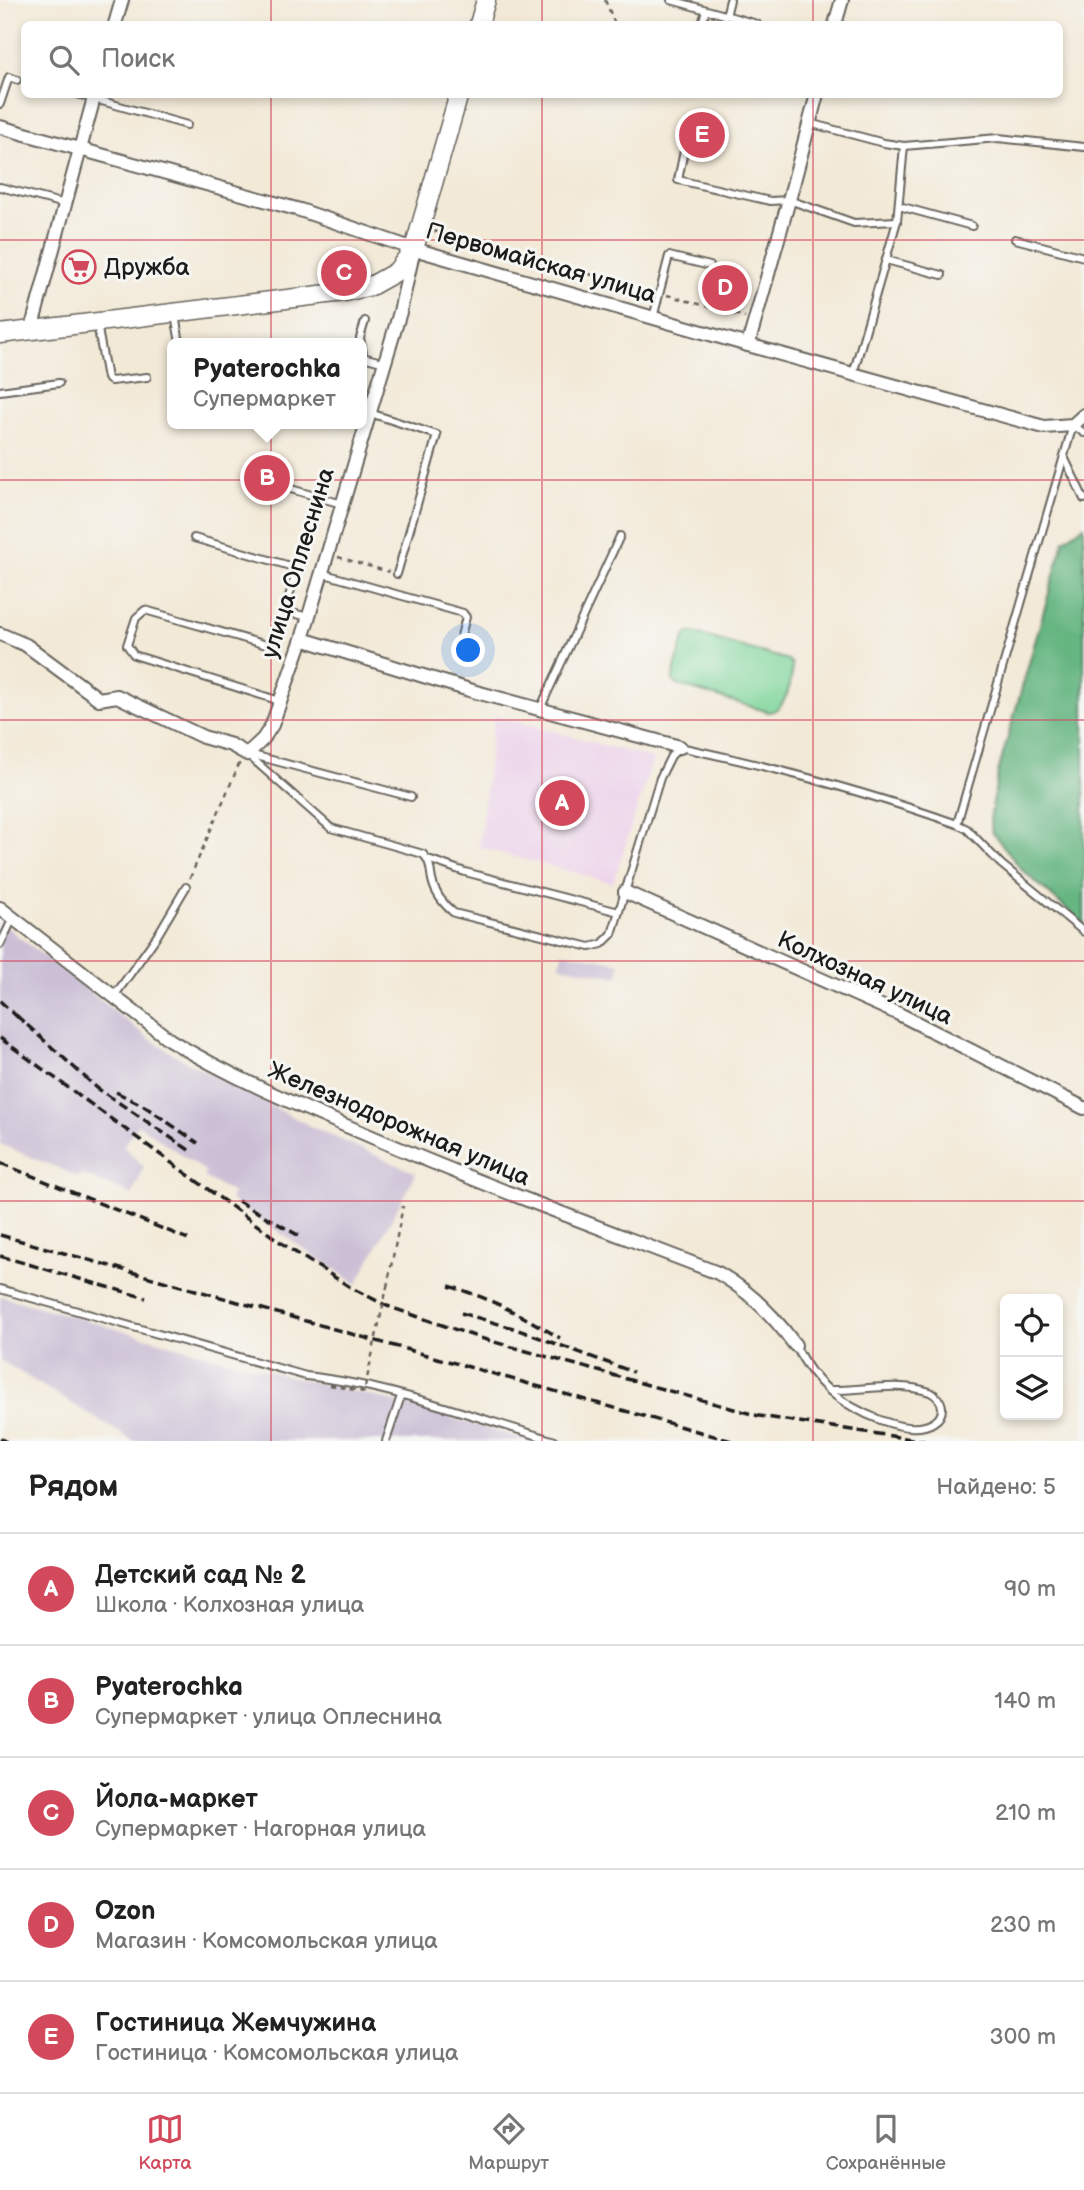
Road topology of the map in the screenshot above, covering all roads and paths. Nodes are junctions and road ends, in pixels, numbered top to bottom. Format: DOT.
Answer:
graph roads {
  1 [pos="122,0"];
  2 [pos="486,0"];
  3 [pos="605,0"];
  4 [pos="671,0"];
  5 [pos="730,0"];
  6 [pos="842,0"];
  7 [pos="706,10"];
  8 [pos="726,16"];
  9 [pos="116,21"];
  10 [pos="480,21"];
  11 [pos="614,21"];
  12 [pos="703,21"];
  13 [pos="745,21"];
  14 [pos="836,21"];
  15 [pos="17,80"];
  16 [pos="94,98"];
  17 [pos="97,98"];
  18 [pos="458,98"];
  19 [pos="816,98"];
  20 [pos="0,104"];
  21 [pos="809,123"];
  22 [pos="187,125"];
  23 [pos="0,127"];
  24 [pos="685,146"];
  25 [pos="904,146"];
  26 [pos="1084,147"];
  27 [pos="79,150"];
  28 [pos="0,187"];
  29 [pos="789,200"];
  30 [pos="65,204"];
  31 [pos="900,206"];
  32 [pos="897,221"];
  33 [pos="972,226"];
  34 [pos="421,228"];
  35 [pos="1014,239"];
  36 [pos="414,249"];
  37 [pos="1084,257"];
  38 [pos="886,260"];
  39 [pos="710,267"];
  40 [pos="942,275"];
  41 [pos="659,293"];
  42 [pos="175,313"];
  43 [pos="653,317"];
  44 [pos="755,320"];
  45 [pos="365,321"];
  46 [pos="97,322"];
  47 [pos="31,330"];
  48 [pos="0,334"];
  49 [pos="179,338"];
  50 [pos="360,338"];
  51 [pos="748,345"];
  52 [pos="367,358"];
  53 [pos="385,363"];
  54 [pos="853,374"];
  55 [pos="146,377"];
  56 [pos="59,383"];
  57 [pos="0,391"];
  58 [pos="370,412"];
  59 [pos="1084,415"];
  60 [pos="367,422"];
  61 [pos="365,429"];
  62 [pos="1079,429"];
  63 [pos="1063,457"];
  64 [pos="284,487"];
  65 [pos="1084,499"];
  66 [pos="342,504"];
  67 [pos="620,536"];
  68 [pos="194,538"];
  69 [pos="327,554"];
  70 [pos="321,573"];
  71 [pos="397,574"];
  72 [pos="308,617"];
  73 [pos="0,634"];
  74 [pos="302,639"];
  75 [pos="458,643"];
  76 [pos="270,646"];
  77 [pos="280,701"];
  78 [pos="540,709"];
  79 [pos="680,747"];
  80 [pos="247,754"];
  81 [pos="411,797"];
  82 [pos="957,824"];
  83 [pos="428,859"];
  84 [pos="186,887"];
  85 [pos="625,892"];
  86 [pos="0,908"];
  87 [pos="619,912"];
  88 [pos="13,918"];
  89 [pos="1084,932"];
  90 [pos="0,945"];
  91 [pos="115,995"];
  92 [pos="1084,1108"];
  93 [pos="403,1206"];
  94 [pos="0,1289"];
  95 [pos="795,1345"];
  96 [pos="330,1385"];
  97 [pos="828,1390"];
  98 [pos="401,1396"];
  99 [pos="386,1441"];
  100 [pos="555,1441"];
  1 -- 9 [label="street"];
  2 -- 10 [label="main road"];
  3 -- 11 [label="path"];
  4 -- 7 [label="lane"];
  5 -- 8 [label="lane"];
  6 -- 14 [label="street"];
  7 -- 8 [label="lane"];
  7 -- 12 [label="lane"];
  8 -- 13 [label="lane"];
  15 -- 20 [label="lane"];
  16 -- 27 [label="street"];
  17 -- 22 [label="lane"];
  18 -- 34 [label="main road, улица Оплеснина"];
  19 -- 21 [label="street"];
  21 -- 25 [label="lane"];
  21 -- 29 [label="street"];
  23 -- 27 [label="street, Первомайская улица"];
  24 -- 29 [label="lane"];
  25 -- 26 [label="lane"];
  25 -- 31 [label="lane"];
  27 -- 30 [label="street"];
  27 -- 36 [label="street, Первомайская улица"];
  28 -- 30 [label="lane"];
  29 -- 32 [label="lane"];
  29 -- 44 [label="street"];
  30 -- 47 [label="street"];
  31 -- 32 [label="lane"];
  31 -- 33 [label="lane"];
  32 -- 38 [label="lane"];
  34 -- 36 [label="main road, улица Оплеснина"];
  34 -- 41 [label="path"];
  35 -- 37 [label="lane"];
  36 -- 42 [label="main road"];
  36 -- 43 [label="street, Первомайская улица"];
  36 -- 53 [label="street, улица Оплеснина"];
  38 -- 40 [label="lane"];
  38 -- 54 [label="lane"];
  39 -- 41 [label="lane"];
  41 -- 43 [label="lane"];
  41 -- 44 [label="path"];
  42 -- 46 [label="main road"];
  42 -- 49 [label="lane"];
  43 -- 51 [label="street, Первомайская улица"];
  44 -- 51 [label="street"];
  45 -- 50 [label="lane"];
  46 -- 47 [label="main road"];
  46 -- 55 [label="lane"];
  47 -- 48 [label="main road"];
  51 -- 54 [label="street, Первомайская улица"];
  52 -- 53 [label="lane"];
  53 -- 58 [label="street, улица Оплеснина"];
  54 -- 62 [label="street, Первомайская улица"];
  56 -- 57 [label="lane"];
  58 -- 60 [label="street, улица Оплеснина"];
  58 -- 71 [label="lane"];
  59 -- 62 [label="street"];
  61 -- 66 [label="street, улица Оплеснина"];
  62 -- 63 [label="lane"];
  63 -- 65 [label="lane"];
  63 -- 82 [label="lane"];
  64 -- 66 [label="lane"];
  66 -- 69 [label="street, улица Оплеснина"];
  67 -- 78 [label="lane"];
  68 -- 72 [label="lane"];
  69 -- 70 [label="street, улица Оплеснина"];
  69 -- 71 [label="path"];
  70 -- 72 [label="street, улица Оплеснина"];
  70 -- 75 [label="lane"];
  72 -- 74 [label="street, улица Оплеснина"];
  73 -- 80 [label="street"];
  74 -- 77 [label="street, улица Оплеснина"];
  74 -- 78 [label="street"];
  76 -- 77 [label="lane"];
  77 -- 80 [label="street, улица Оплеснина"];
  78 -- 79 [label="street"];
  79 -- 82 [label="lane"];
  79 -- 85 [label="lane"];
  80 -- 81 [label="lane"];
  80 -- 83 [label="lane"];
  80 -- 84 [label="path"];
  82 -- 89 [label="lane"];
  83 -- 87 [label="lane"];
  83 -- 87 [label="lane"];
  84 -- 91 [label="lane"];
  85 -- 87 [label="lane"];
  85 -- 92 [label="street, Колхозная улица"];
  86 -- 88 [label="street, Железнодорожная улица"];
  88 -- 90 [label="lane"];
  88 -- 91 [label="street, Железнодорожная улица"];
  91 -- 95 [label="street, Железнодорожная улица"];
  93 -- 96 [label="path, bridge"];
  94 -- 98 [label="lane"];
  95 -- 97 [label="lane"];
  97 -- 97 [label="lane"];
  98 -- 99 [label="lane"];
  98 -- 100 [label="lane"];
}
